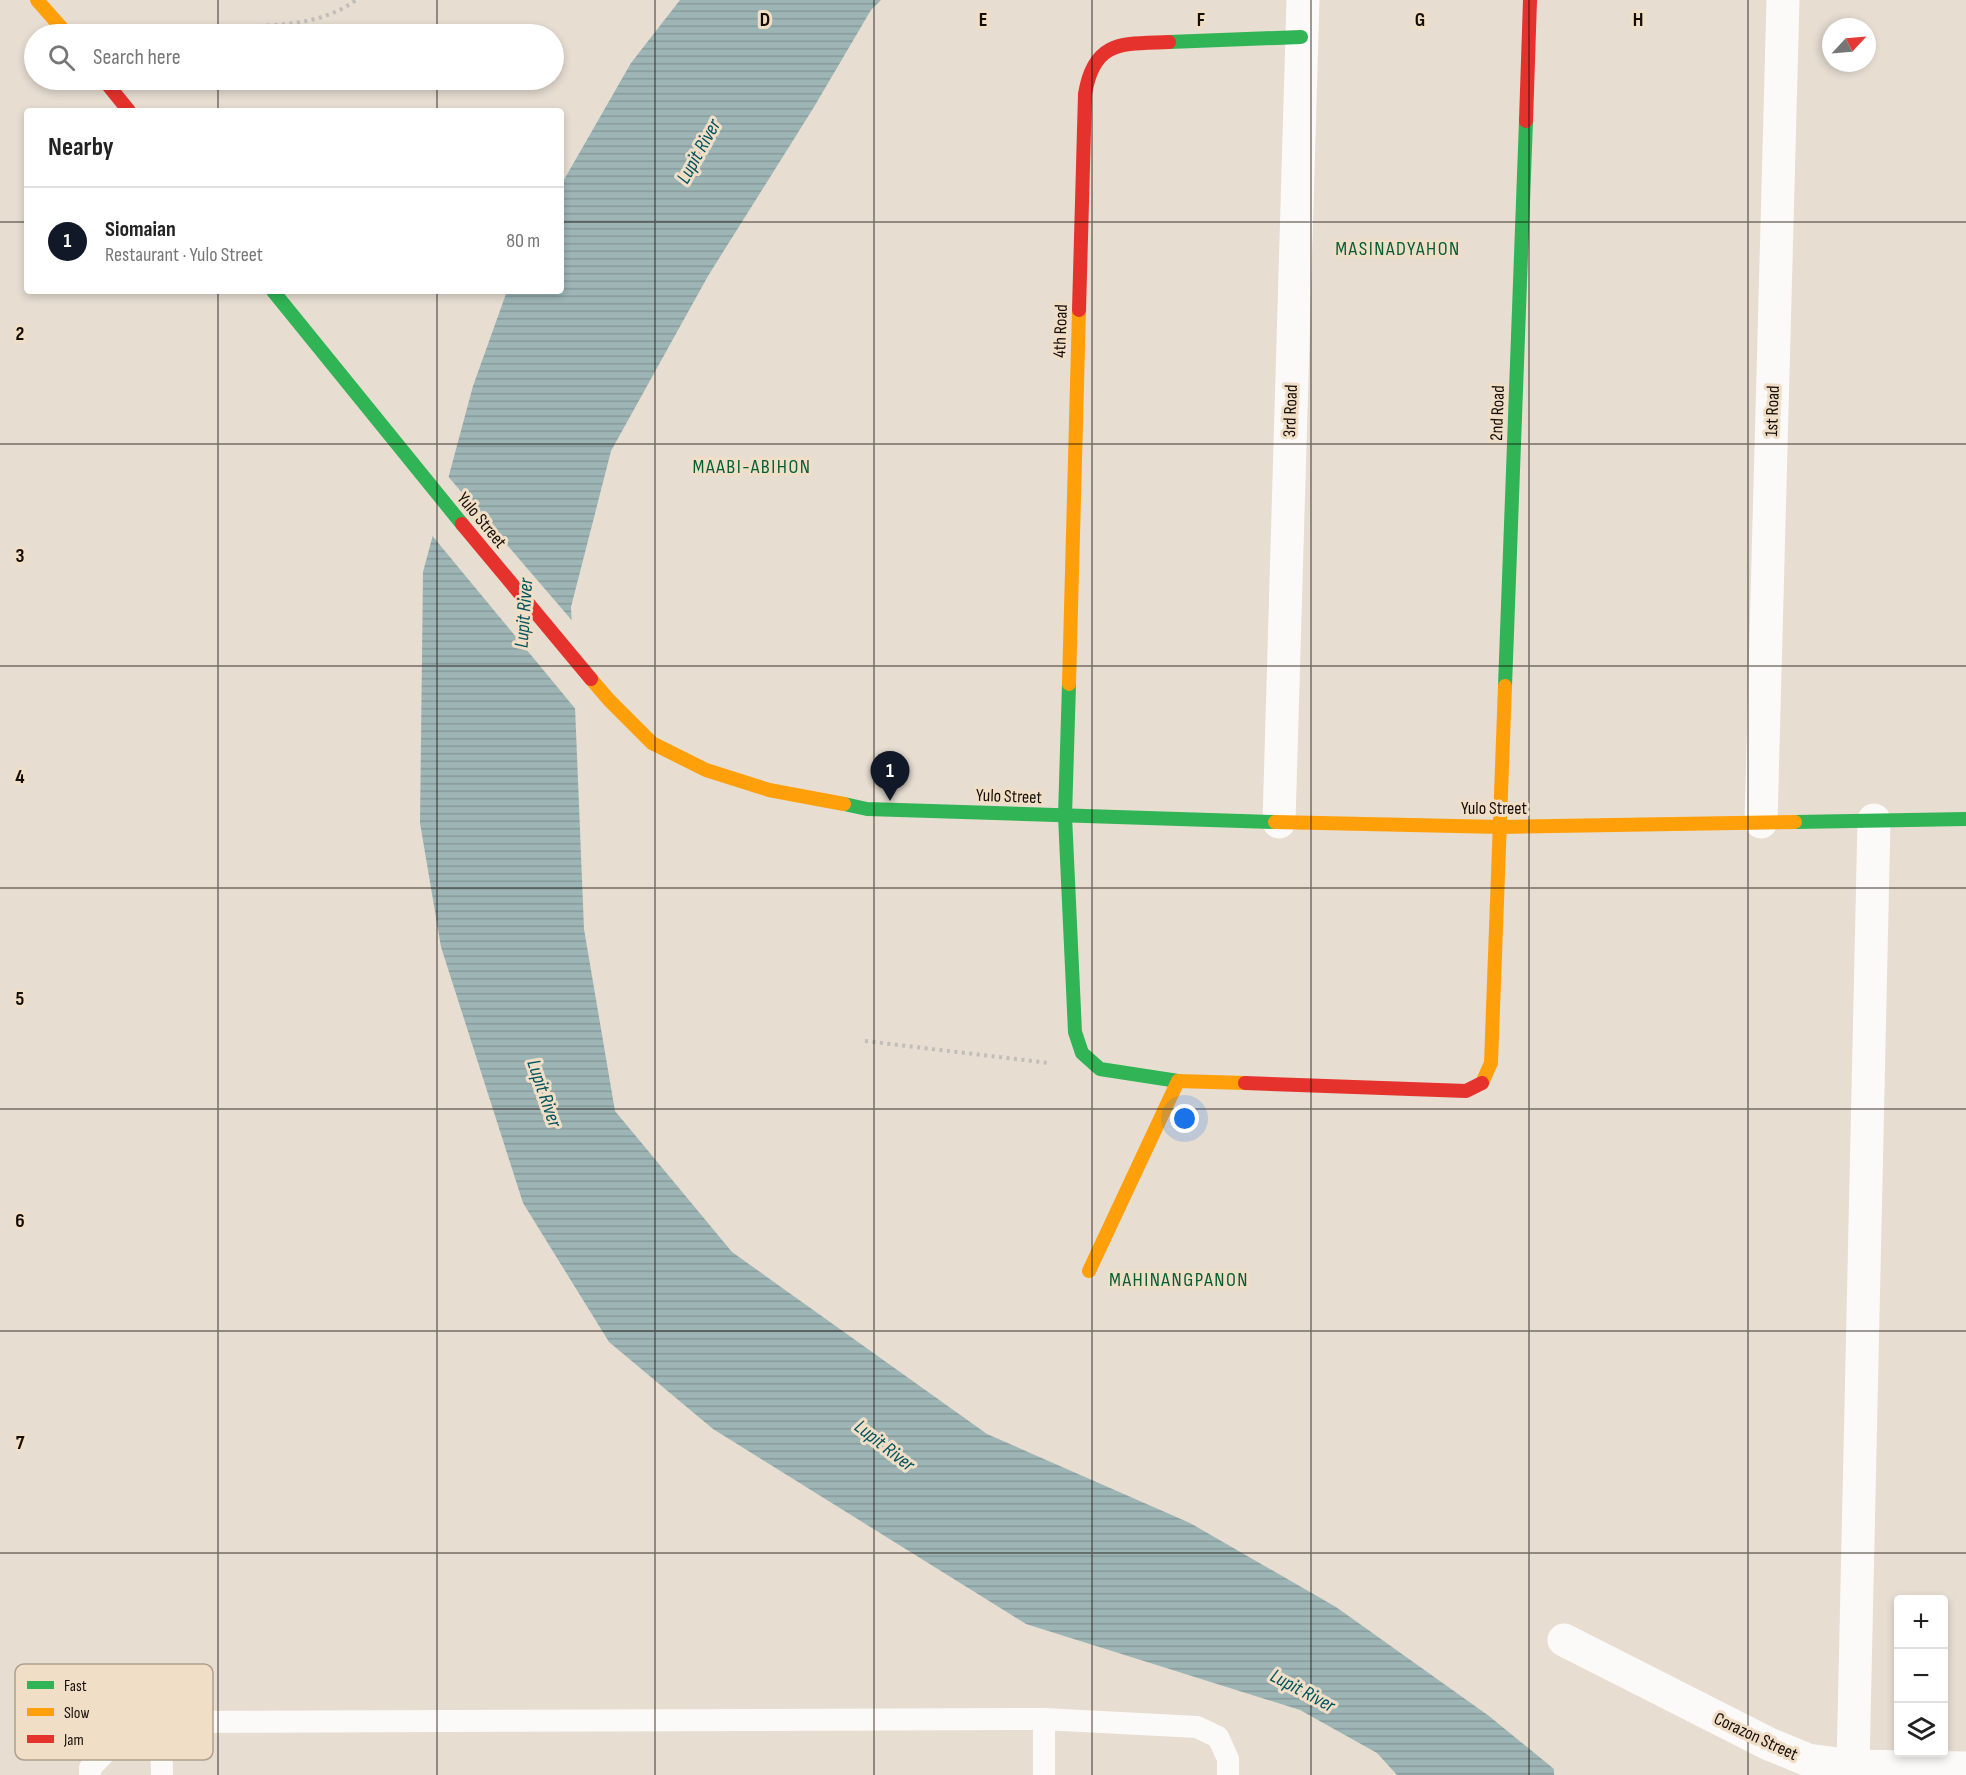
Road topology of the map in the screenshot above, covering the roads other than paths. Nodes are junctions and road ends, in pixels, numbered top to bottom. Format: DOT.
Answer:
graph roads {
  1 [pos="37,0"];
  2 [pos="1303,0"];
  3 [pos="1530,0"];
  4 [pos="1783,0"];
  5 [pos="58,24"];
  6 [pos="1301,37"];
  7 [pos="112,90"];
  8 [pos="127,108"];
  9 [pos="275,294"];
  10 [pos="1065,816"];
  11 [pos="1966,819"];
  12 [pos="1874,820"];
  13 [pos="1279,822"];
  14 [pos="1761,822"];
  15 [pos="1501,826"];
  16 [pos="1100,1069"];
  17 [pos="1178,1081"];
  18 [pos="1089,1271"];
  19 [pos="1564,1640"];
  20 [pos="1044,1719"];
  21 [pos="213,1722"];
  22 [pos="98,1760"];
  23 [pos="162,1760"];
  24 [pos="1853,1766"];
  25 [pos="1966,1768"];
  26 [pos="90,1775"];
  27 [pos="162,1775"];
  28 [pos="1044,1775"];
  29 [pos="1228,1775"];
  1 -- 5 [label="street"];
  2 -- 6 [label="street, 3rd Road"];
  3 -- 15 [label="street, 2nd Road"];
  4 -- 14 [label="street, 1st Road"];
  6 -- 10 [label="street, 4th Road"];
  6 -- 13 [label="street, 3rd Road"];
  7 -- 8 [label="street"];
  9 -- 10 [label="street, Yulo Street"];
  10 -- 13 [label="street, Yulo Street"];
  10 -- 16 [label="street, 4th Road"];
  11 -- 12 [label="street, Yulo Street"];
  12 -- 14 [label="street, Yulo Street"];
  12 -- 24 [label="street"];
  13 -- 15 [label="street, Yulo Street"];
  14 -- 15 [label="street, Yulo Street"];
  15 -- 17 [label="street, 2nd Road"];
  16 -- 17 [label="street, 2nd Road"];
  17 -- 18 [label="street"];
  19 -- 24 [label="street, Corazon Street"];
  20 -- 21 [label="lane"];
  20 -- 28 [label="lane"];
  20 -- 29 [label="lane"];
  22 -- 26 [label="lane"];
  23 -- 27 [label="lane"];
  24 -- 25 [label="street, Corazon Street"];
}
